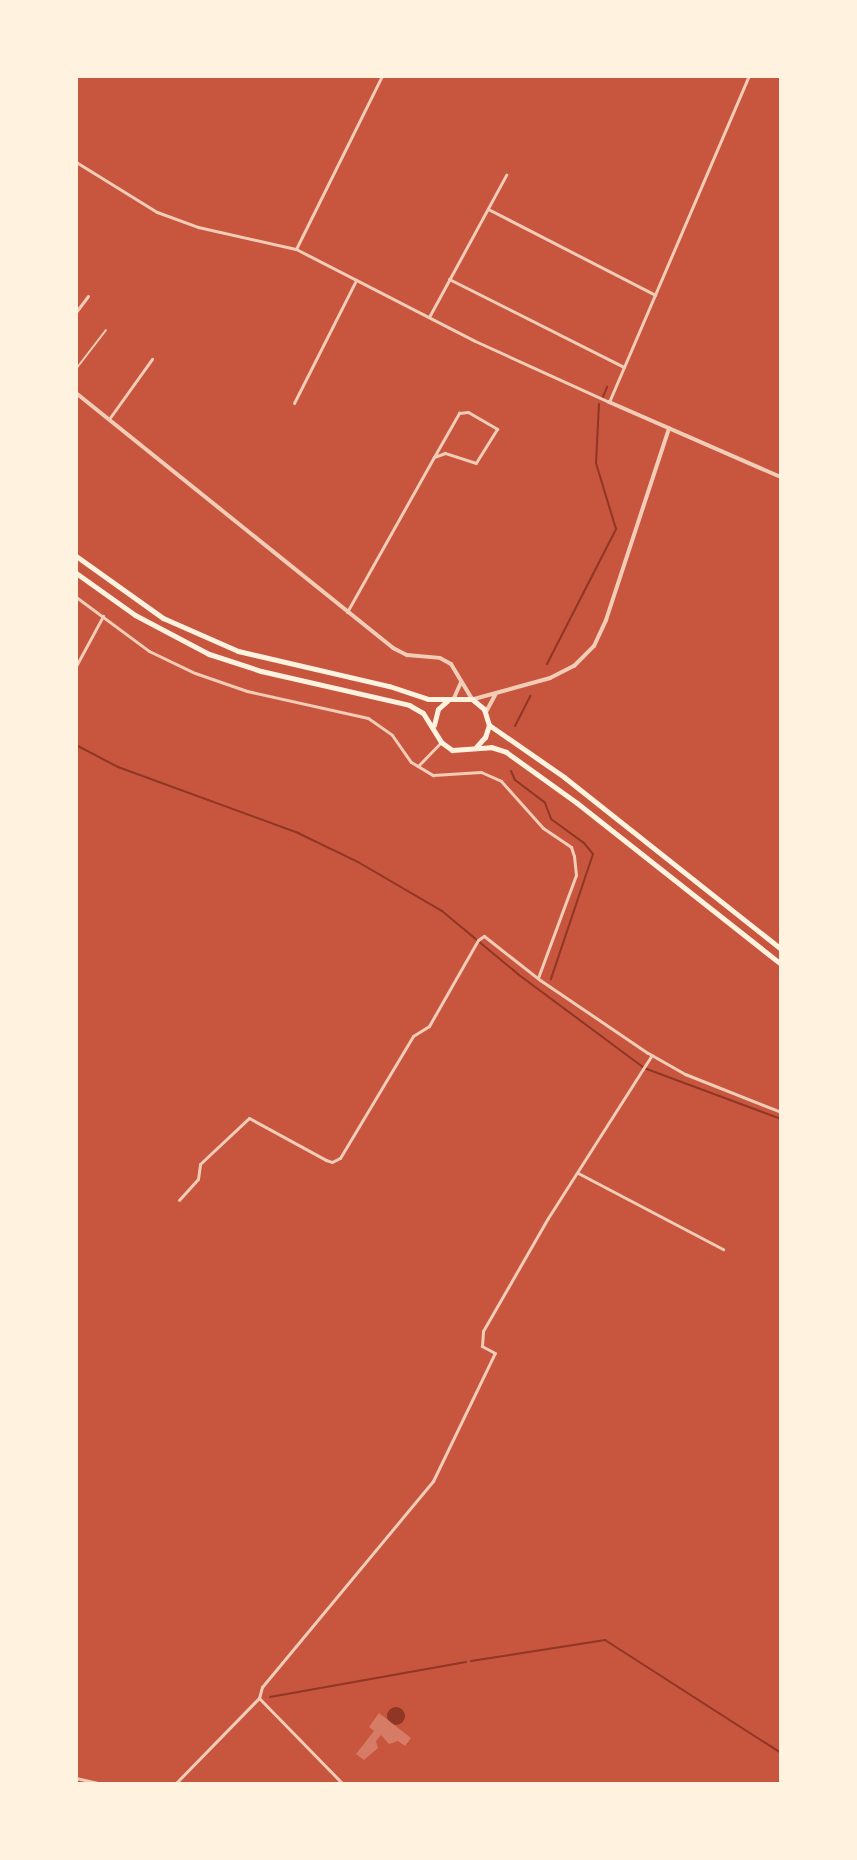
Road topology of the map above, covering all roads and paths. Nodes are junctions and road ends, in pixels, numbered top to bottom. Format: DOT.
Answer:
graph roads {
  1 [pos="382,76"];
  2 [pos="749,76"];
  3 [pos="76,162"];
  4 [pos="506,175"];
  5 [pos="488,209"];
  6 [pos="296,249"];
  7 [pos="449,279"];
  8 [pos="356,280"];
  9 [pos="655,295"];
  10 [pos="88,296"];
  11 [pos="76,312"];
  12 [pos="429,317"];
  13 [pos="106,330"];
  14 [pos="152,359"];
  15 [pos="624,367"];
  16 [pos="76,369"];
  17 [pos="76,393"];
  18 [pos="609,402"];
  19 [pos="294,403"];
  20 [pos="109,419"];
  21 [pos="669,428"];
  22 [pos="434,457"];
  23 [pos="781,477"];
  24 [pos="76,556"];
  25 [pos="76,573"];
  26 [pos="76,597"];
  27 [pos="347,612"];
  28 [pos="103,616"];
  29 [pos="76,666"];
  30 [pos="461,680"];
  31 [pos="498,691"];
  32 [pos="452,698"];
  33 [pos="473,699"];
  34 [pos="486,712"];
  35 [pos="489,725"];
  36 [pos="434,726"];
  37 [pos="441,742"];
  38 [pos="475,748"];
  39 [pos="418,766"];
  40 [pos="781,949"];
  41 [pos="781,964"];
  42 [pos="538,978"];
  43 [pos="652,1055"];
  44 [pos="781,1112"];
  45 [pos="578,1173"];
  46 [pos="179,1200"];
  47 [pos="723,1249"];
  48 [pos="259,1698"];
  49 [pos="76,1778"];
  50 [pos="103,1784"];
  51 [pos="175,1784"];
  52 [pos="343,1784"];
  1 -- 6 [label="street"];
  2 -- 9 [label="street"];
  3 -- 6 [label="street"];
  4 -- 5 [label="street"];
  5 -- 7 [label="street"];
  5 -- 9 [label="street"];
  6 -- 8 [label="street"];
  7 -- 12 [label="street"];
  7 -- 15 [label="street"];
  8 -- 12 [label="street"];
  8 -- 19 [label="street"];
  9 -- 15 [label="street"];
  10 -- 11 [label="street"];
  12 -- 18 [label="street"];
  13 -- 16 [label="lane"];
  14 -- 20 [label="street"];
  15 -- 18 [label="street"];
  17 -- 20 [label="street"];
  18 -- 21 [label="street"];
  20 -- 27 [label="street"];
  21 -- 23 [label="street"];
  21 -- 31 [label="street"];
  22 -- 22 [label="street"];
  22 -- 27 [label="street"];
  24 -- 32 [label="main road"];
  25 -- 36 [label="main road"];
  26 -- 28 [label="street"];
  27 -- 30 [label="street"];
  28 -- 29 [label="street"];
  28 -- 39 [label="street"];
  30 -- 32 [label="street"];
  30 -- 33 [label="street"];
  31 -- 33 [label="street"];
  31 -- 34 [label="street"];
  32 -- 33 [label="main road"];
  32 -- 36 [label="main road"];
  33 -- 34 [label="main road"];
  34 -- 35 [label="main road"];
  35 -- 38 [label="main road"];
  35 -- 40 [label="main road"];
  36 -- 37 [label="main road"];
  37 -- 38 [label="main road"];
  37 -- 39 [label="street"];
  38 -- 41 [label="main road"];
  39 -- 42 [label="street"];
  42 -- 43 [label="street"];
  42 -- 46 [label="street"];
  43 -- 44 [label="street"];
  43 -- 45 [label="street"];
  45 -- 47 [label="street"];
  45 -- 48 [label="street"];
  48 -- 51 [label="street"];
  48 -- 52 [label="street"];
  49 -- 50 [label="street"];
}
